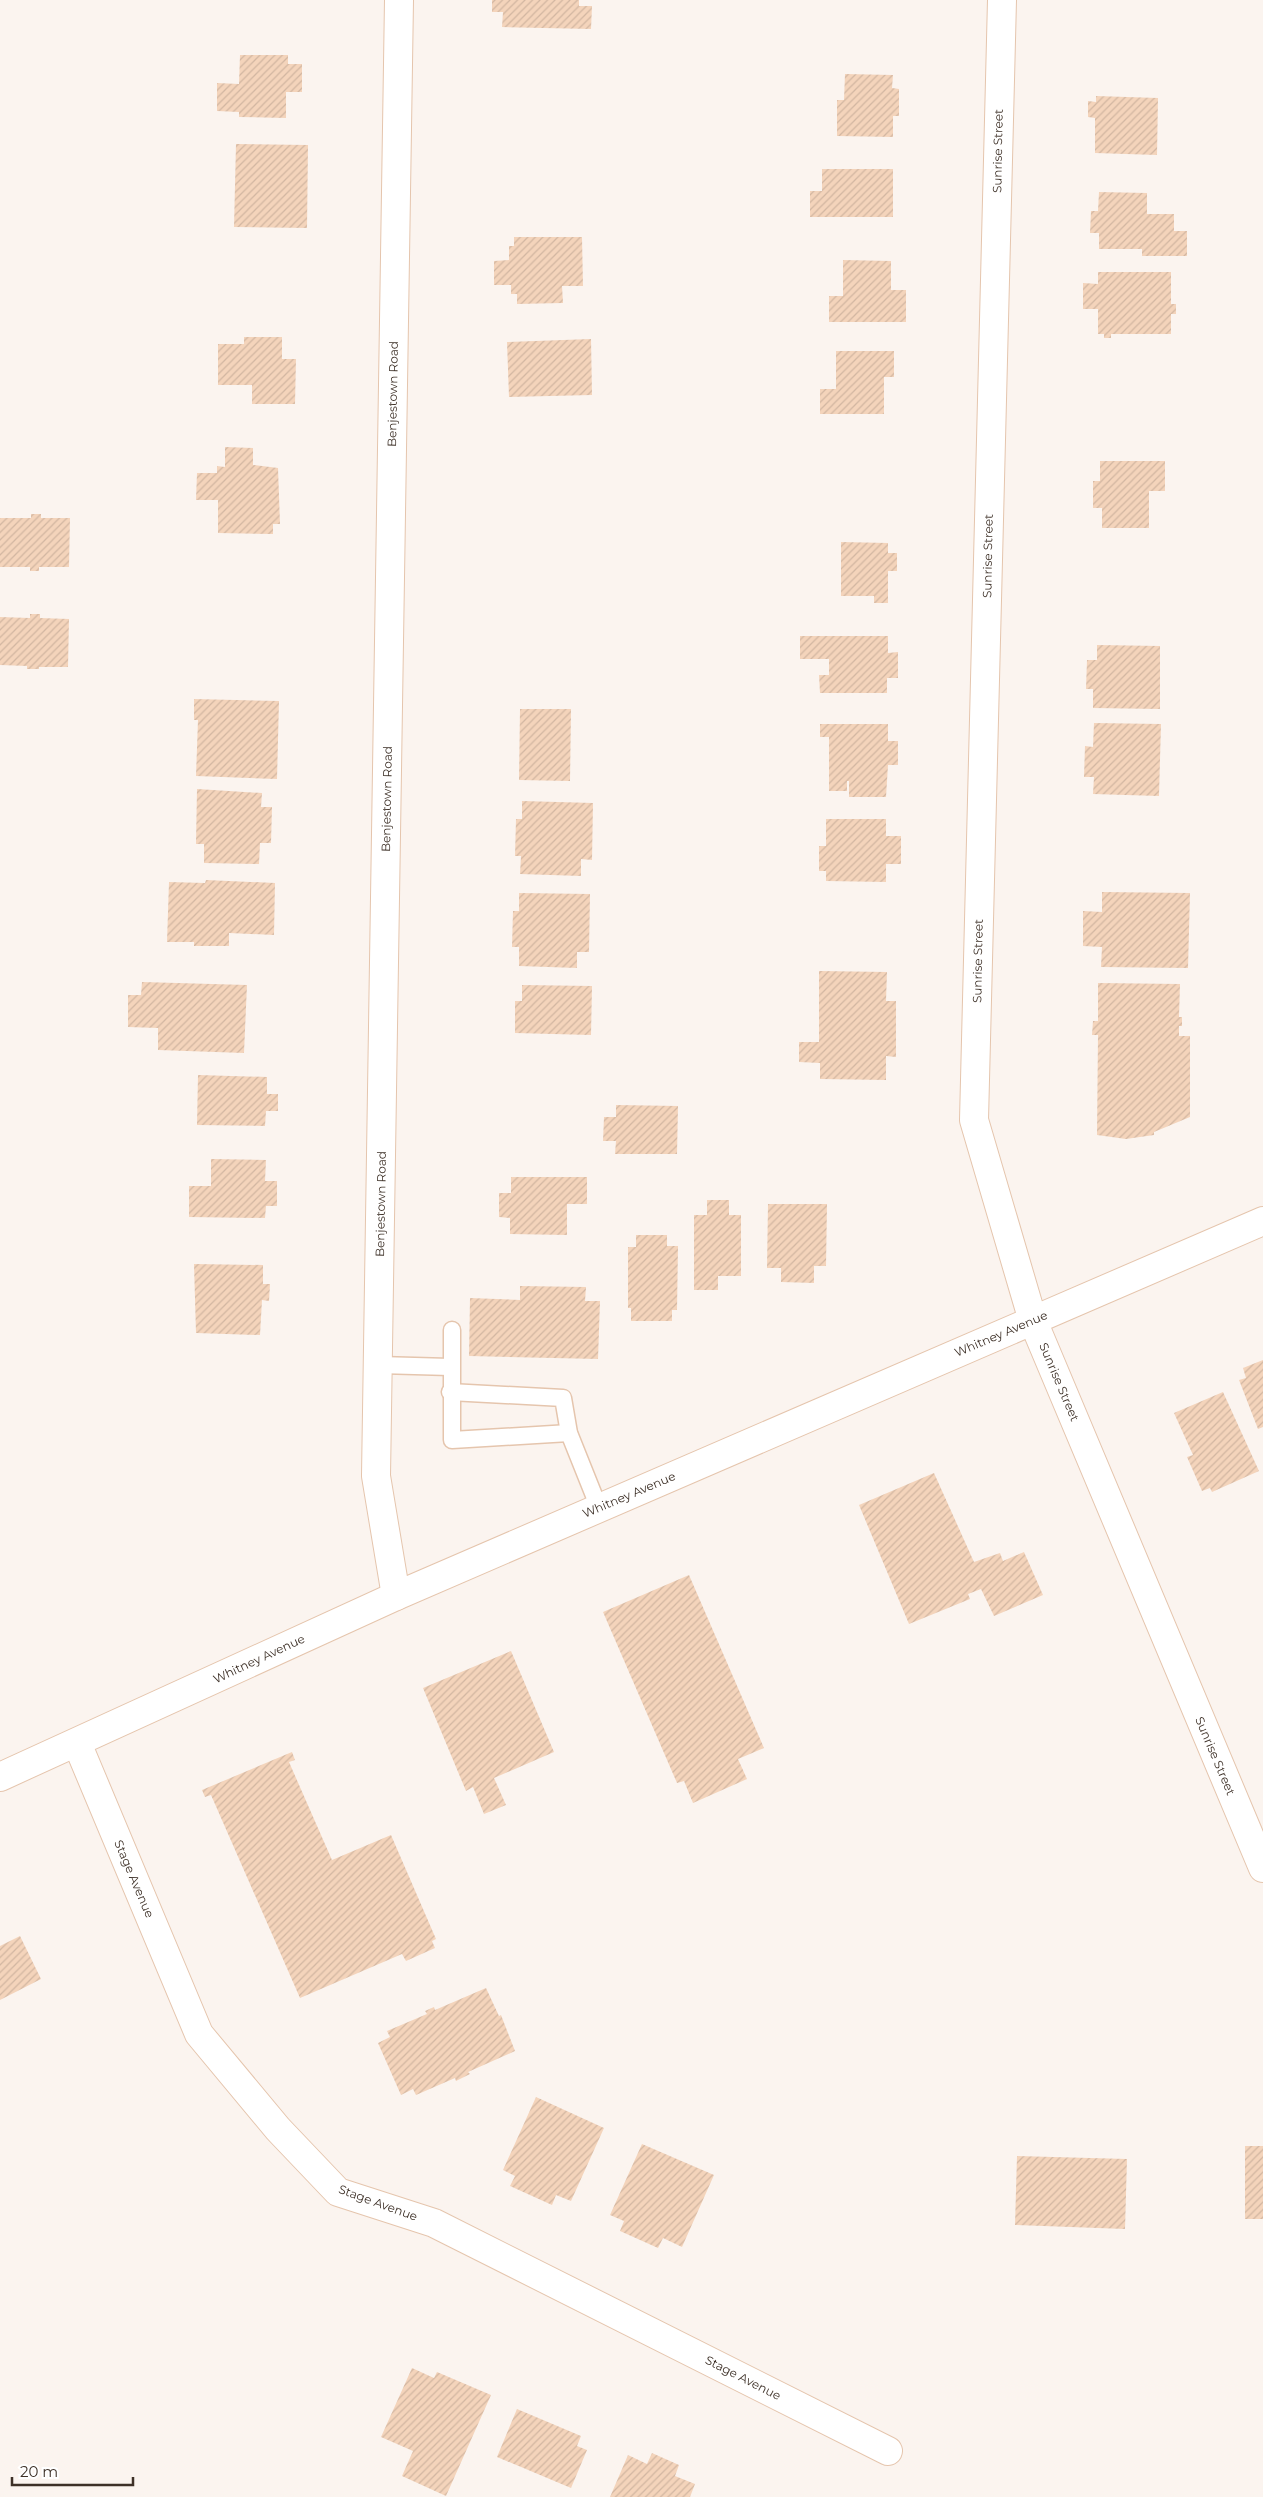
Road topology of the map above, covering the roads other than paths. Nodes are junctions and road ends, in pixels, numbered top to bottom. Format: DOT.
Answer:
graph roads {
  1 [pos="399,0"];
  2 [pos="1002,0"];
  3 [pos="1263,1221"];
  4 [pos="1033,1320"];
  5 [pos="452,1330"];
  6 [pos="379,1366"];
  7 [pos="450,1368"];
  8 [pos="450,1392"];
  9 [pos="569,1433"];
  10 [pos="599,1508"];
  11 [pos="396,1596"];
  12 [pos="77,1743"];
  13 [pos="0,1778"];
  14 [pos="1263,1868"];
  15 [pos="888,2451"];
  1 -- 6 [label="street, Benjestown Road"];
  2 -- 4 [label="street, Sunrise Street"];
  3 -- 4 [label="street, Whitney Avenue"];
  4 -- 10 [label="street, Whitney Avenue"];
  4 -- 14 [label="street, Sunrise Street"];
  5 -- 7 [label="lane"];
  6 -- 7 [label="lane"];
  6 -- 11 [label="street, Benjestown Road"];
  7 -- 8 [label="lane"];
  8 -- 9 [label="lane"];
  8 -- 9 [label="lane"];
  9 -- 10 [label="lane"];
  10 -- 11 [label="street, Whitney Avenue"];
  11 -- 12 [label="street, Whitney Avenue"];
  12 -- 13 [label="street, Whitney Avenue"];
  12 -- 15 [label="street, Stage Avenue"];
}
